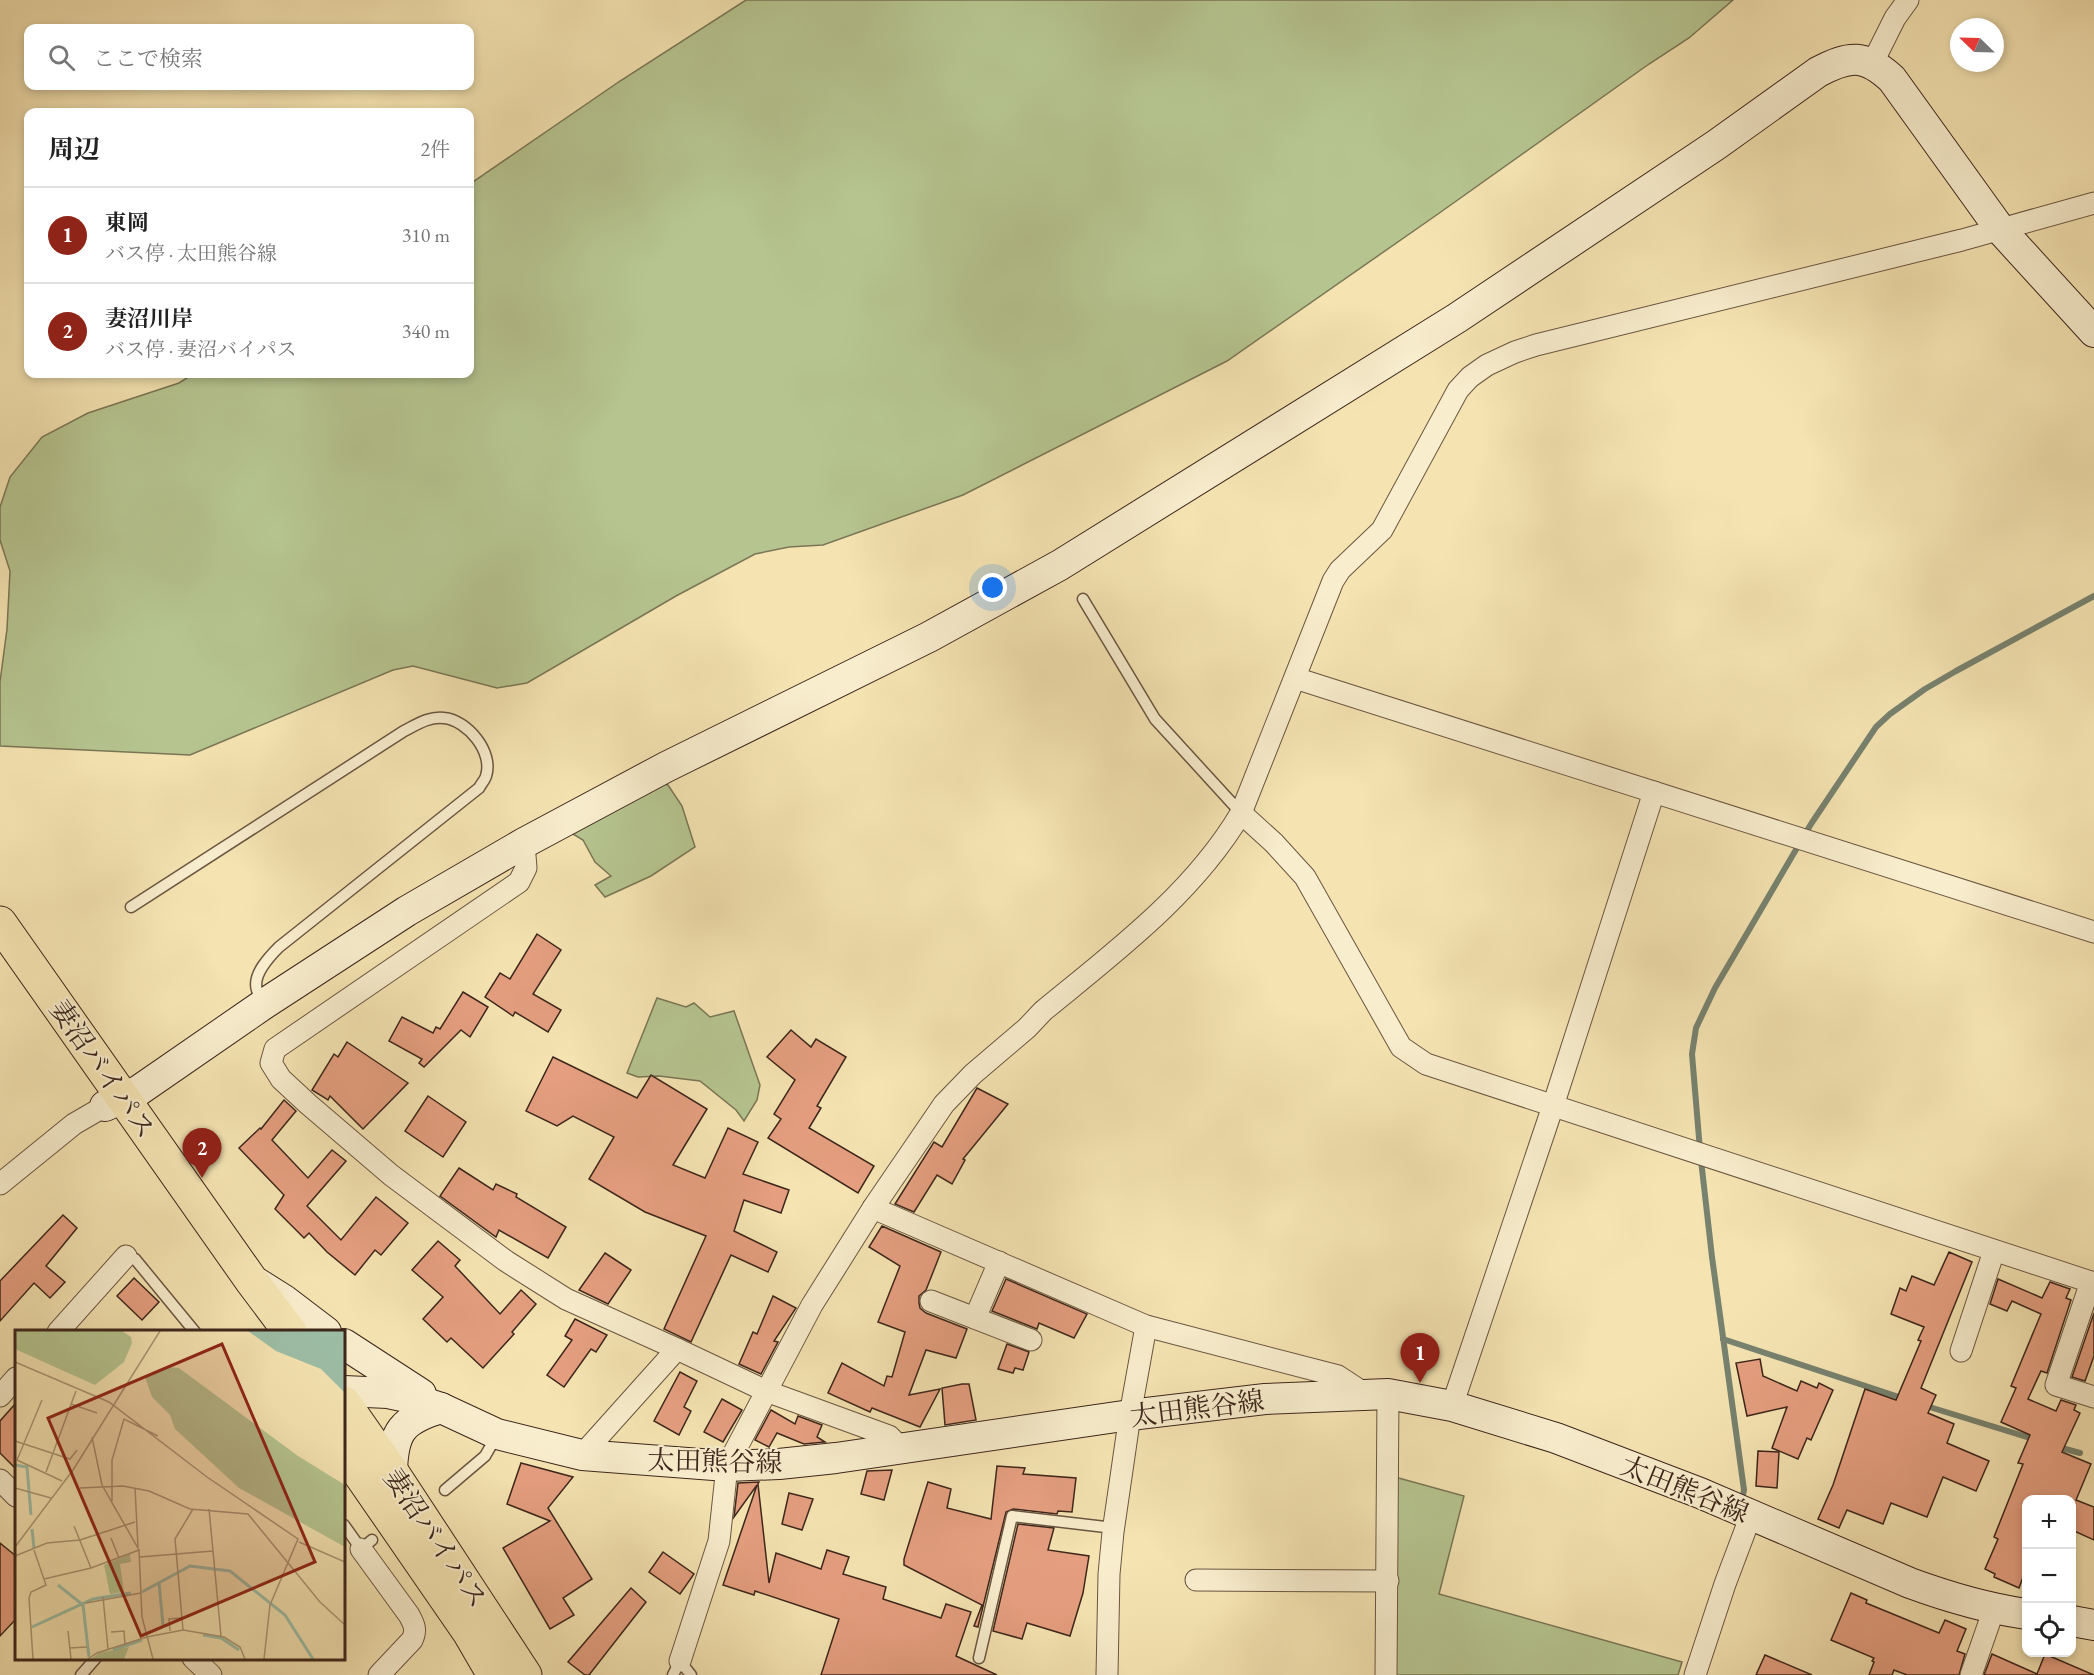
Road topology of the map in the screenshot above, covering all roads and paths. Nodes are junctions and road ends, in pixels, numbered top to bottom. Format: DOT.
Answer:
graph roads {
  1 [pos="1908,0"];
  2 [pos="1873,62"];
  3 [pos="2094,202"];
  4 [pos="2000,229"];
  5 [pos="2094,332"];
  6 [pos="1083,598"];
  7 [pos="1295,678"];
  8 [pos="1654,792"];
  9 [pos="1241,813"];
  10 [pos="524,843"];
  11 [pos="131,907"];
  12 [pos="0,923"];
  13 [pos="2094,932"];
  14 [pos="0,959"];
  15 [pos="264,1004"];
  16 [pos="108,1093"];
  17 [pos="1553,1106"];
  18 [pos="0,1184"];
  19 [pos="873,1208"];
  20 [pos="1994,1251"];
  21 [pos="126,1256"];
  22 [pos="999,1262"];
  23 [pos="251,1280"];
  24 [pos="2092,1283"];
  25 [pos="931,1301"];
  26 [pos="975,1318"];
  27 [pos="1146,1326"];
  28 [pos="60,1330"];
  29 [pos="193,1330"];
  30 [pos="260,1330"];
  31 [pos="288,1330"];
  32 [pos="323,1330"];
  33 [pos="1031,1340"];
  34 [pos="345,1345"];
  35 [pos="677,1348"];
  36 [pos="1961,1351"];
  37 [pos="15,1378"];
  38 [pos="345,1391"];
  39 [pos="766,1391"];
  40 [pos="1378,1394"];
  41 [pos="0,1396"];
  42 [pos="2094,1397"];
  43 [pos="345,1404"];
  44 [pos="1452,1406"];
  45 [pos="441,1408"];
  46 [pos="1130,1415"];
  47 [pos="497,1434"];
  48 [pos="902,1449"];
  49 [pos="345,1452"];
  50 [pos="582,1455"];
  51 [pos="727,1466"];
  52 [pos="392,1472"];
  53 [pos="0,1480"];
  54 [pos="445,1490"];
  55 [pos="15,1495"];
  56 [pos="1751,1515"];
  57 [pos="345,1526"];
  58 [pos="1114,1528"];
  59 [pos="366,1545"];
  60 [pos="1196,1580"];
  61 [pos="1388,1581"];
  62 [pos="1994,1609"];
  63 [pos="2022,1613"];
  64 [pos="2076,1622"];
  65 [pos="2094,1625"];
  66 [pos="979,1658"];
  67 [pos="95,1660"];
  68 [pos="194,1660"];
  69 [pos="682,1670"];
  70 [pos="81,1675"];
  71 [pos="211,1675"];
  72 [pos="379,1675"];
  73 [pos="494,1675"];
  74 [pos="525,1675"];
  75 [pos="1107,1675"];
  76 [pos="1386,1675"];
  77 [pos="1695,1675"];
  78 [pos="1971,1675"];
  1 -- 2 [label="street"];
  2 -- 4 [label="street"];
  2 -- 10 [label="street"];
  3 -- 4 [label="street"];
  4 -- 5 [label="street"];
  4 -- 7 [label="street"];
  6 -- 9 [label="lane"];
  7 -- 8 [label="street"];
  7 -- 9 [label="street"];
  8 -- 13 [label="street"];
  8 -- 17 [label="street"];
  9 -- 17 [label="street"];
  9 -- 19 [label="street"];
  10 -- 15 [label="street"];
  10 -- 35 [label="street"];
  11 -- 15 [label="lane"];
  12 -- 16 [label="highway, 妻沼バイパス"];
  14 -- 16 [label="highway, 妻沼バイパス"];
  15 -- 16 [label="street"];
  16 -- 18 [label="street"];
  16 -- 23 [label="highway, 妻沼バイパス"];
  16 -- 30 [label="highway, 妻沼バイパス"];
  17 -- 20 [label="street"];
  17 -- 44 [label="street"];
  19 -- 22 [label="street"];
  19 -- 39 [label="street"];
  20 -- 24 [label="street"];
  20 -- 36 [label="street"];
  21 -- 28 [label="street"];
  21 -- 29 [label="lane"];
  22 -- 26 [label="street"];
  22 -- 27 [label="street"];
  23 -- 31 [label="highway, 妻沼バイパス"];
  23 -- 32 [label="street"];
  24 -- 42 [label="street"];
  25 -- 26 [label="street"];
  26 -- 33 [label="street"];
  27 -- 40 [label="street"];
  27 -- 46 [label="street"];
  34 -- 45 [label="street"];
  35 -- 39 [label="street"];
  35 -- 50 [label="street"];
  37 -- 41 [label="street"];
  38 -- 45 [label="street, 太田熊谷線"];
  39 -- 48 [label="street"];
  39 -- 51 [label="street"];
  40 -- 44 [label="street, 太田熊谷線"];
  40 -- 46 [label="street, 太田熊谷線"];
  40 -- 61 [label="street"];
  43 -- 52 [label="highway, 妻沼バイパス"];
  44 -- 56 [label="street, 太田熊谷線"];
  45 -- 47 [label="street, 太田熊谷線"];
  45 -- 52 [label="street"];
  46 -- 48 [label="street, 太田熊谷線"];
  46 -- 58 [label="street"];
  47 -- 50 [label="street, 太田熊谷線"];
  47 -- 54 [label="lane"];
  48 -- 51 [label="street, 太田熊谷線"];
  49 -- 73 [label="highway, 妻沼バイパス"];
  50 -- 51 [label="street, 太田熊谷線"];
  51 -- 69 [label="street"];
  52 -- 74 [label="highway, 妻沼バイパス"];
  53 -- 55 [label="street"];
  56 -- 62 [label="street, 太田熊谷線"];
  56 -- 77 [label="street"];
  57 -- 59 [label="lane"];
  58 -- 66 [label="lane"];
  58 -- 75 [label="street"];
  59 -- 72 [label="street"];
  60 -- 61 [label="street"];
  61 -- 76 [label="street"];
  62 -- 63 [label="street, 太田熊谷線"];
  62 -- 78 [label="street"];
  64 -- 65 [label="street"];
  67 -- 70 [label="lane"];
  68 -- 71 [label="street"];
}
